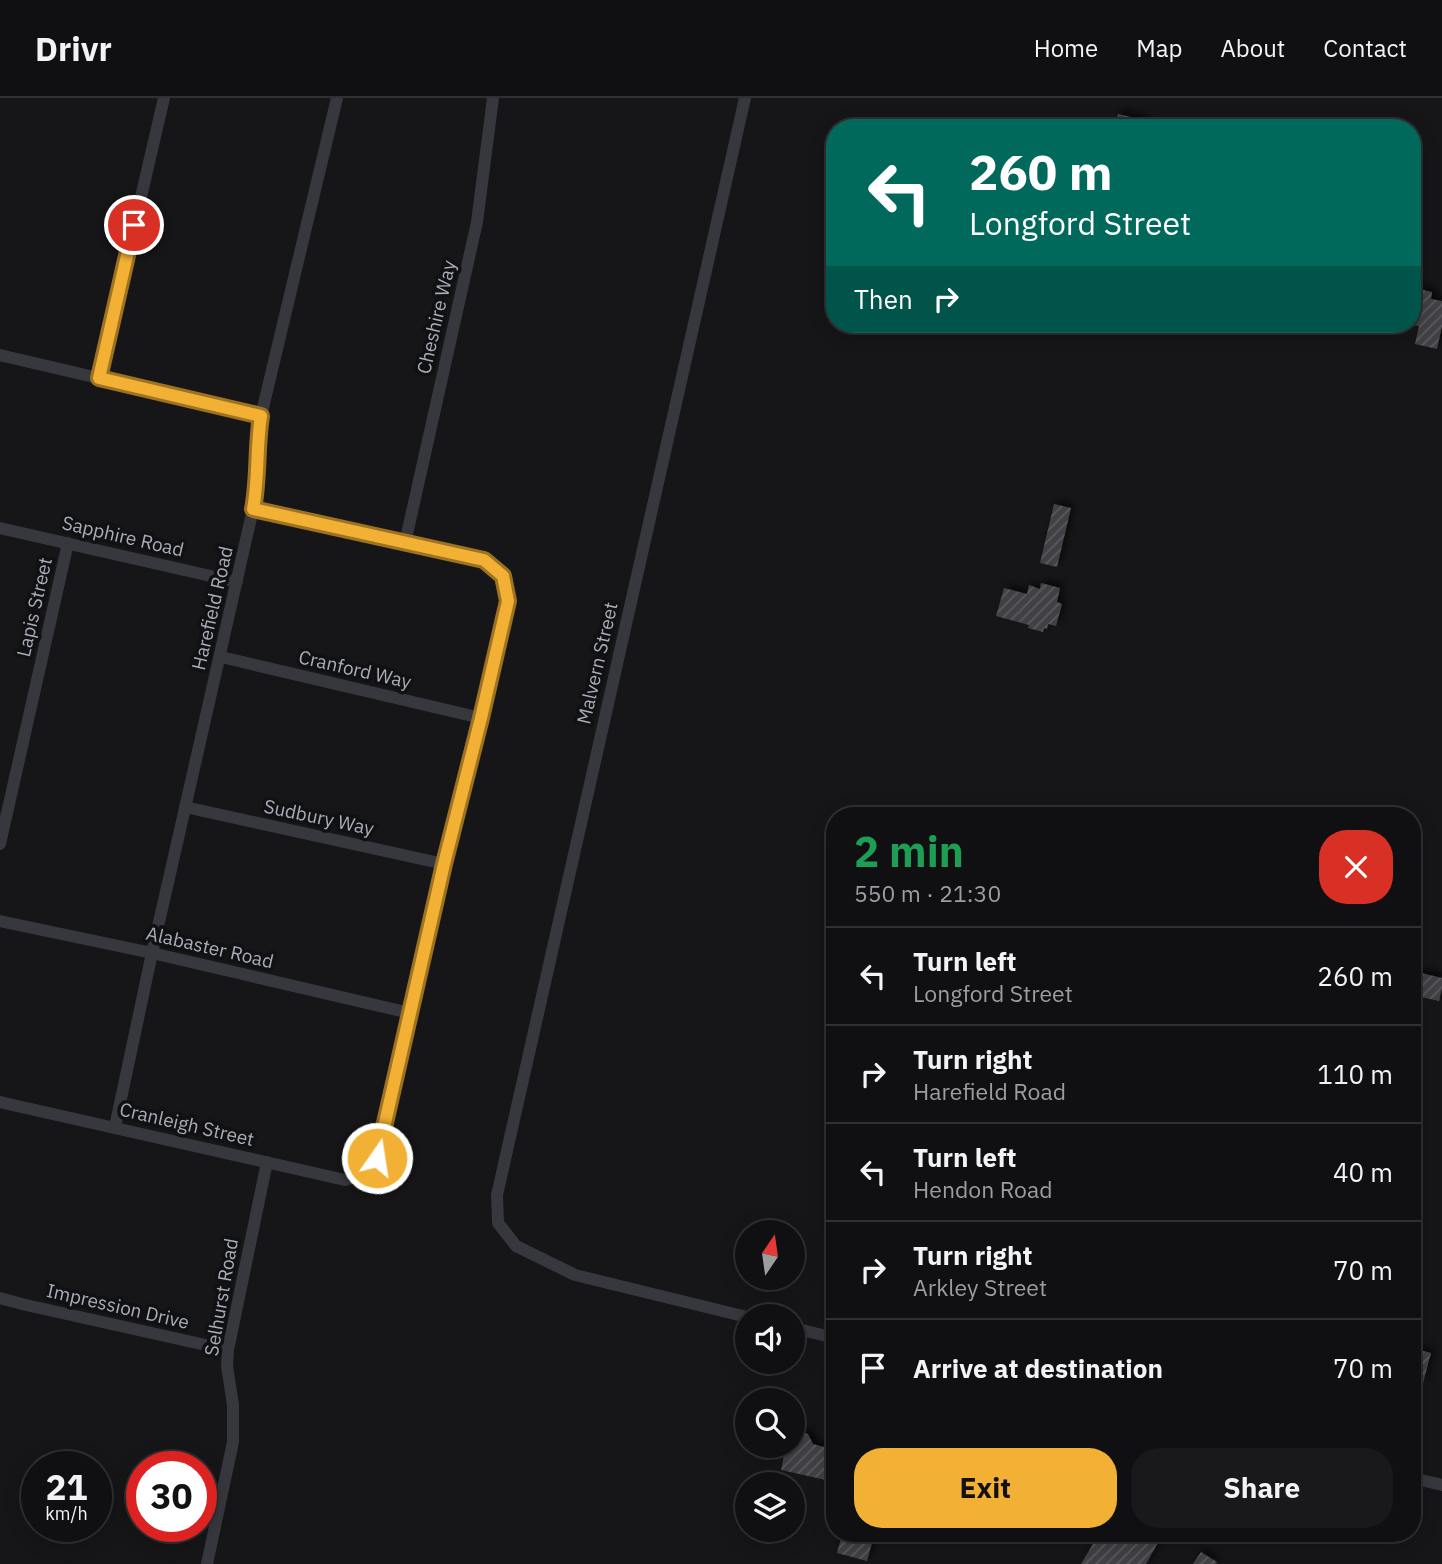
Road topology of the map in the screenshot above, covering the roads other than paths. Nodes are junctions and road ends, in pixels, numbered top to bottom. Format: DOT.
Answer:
graph roads {
  1 [pos="164,98"];
  2 [pos="337,98"];
  3 [pos="494,98"];
  4 [pos="745,98"];
  5 [pos="0,355"];
  6 [pos="99,378"];
  7 [pos="261,416"];
  8 [pos="253,509"];
  9 [pos="0,528"];
  10 [pos="68,543"];
  11 [pos="405,543"];
  12 [pos="237,582"];
  13 [pos="221,657"];
  14 [pos="481,718"];
  15 [pos="185,807"];
  16 [pos="0,844"];
  17 [pos="444,864"];
  18 [pos="0,921"];
  19 [pos="152,953"];
  20 [pos="410,1013"];
  21 [pos="0,1102"];
  22 [pos="115,1127"];
  23 [pos="267,1162"];
  24 [pos="0,1298"];
  25 [pos="735,1314"];
  26 [pos="805,1331"];
  27 [pos="826,1336"];
  28 [pos="228,1350"];
  29 [pos="1421,1480"];
  30 [pos="1442,1485"];
  31 [pos="207,1564"];
  1 -- 6 [label="street"];
  2 -- 7 [label="street, Harefield Road"];
  3 -- 11 [label="street, Cheshire Way"];
  4 -- 25 [label="street, Malvern Street"];
  5 -- 6 [label="street"];
  6 -- 7 [label="street"];
  7 -- 8 [label="street, Harefield Road"];
  8 -- 11 [label="street"];
  8 -- 12 [label="street, Harefield Road"];
  9 -- 10 [label="street, Sapphire Road"];
  10 -- 12 [label="street, Sapphire Road"];
  10 -- 16 [label="street, Lapis Street"];
  11 -- 14 [label="street"];
  12 -- 13 [label="street, Harefield Road"];
  13 -- 14 [label="street, Cranford Way"];
  13 -- 15 [label="street, Harefield Road"];
  14 -- 17 [label="street"];
  15 -- 17 [label="street, Sudbury Way"];
  15 -- 19 [label="street, Harefield Road"];
  17 -- 20 [label="street"];
  18 -- 19 [label="street, Alabaster Road"];
  19 -- 20 [label="street, Alabaster Road"];
  19 -- 22 [label="street, Harefield Road"];
  20 -- 23 [label="street, Cranleigh Street"];
  21 -- 22 [label="street, Cranleigh Street"];
  22 -- 23 [label="street, Cranleigh Street"];
  23 -- 28 [label="street, Selhurst Road"];
  24 -- 28 [label="street, Impression Drive"];
  26 -- 27 [label="street"];
  28 -- 31 [label="street, Selhurst Road"];
  29 -- 30 [label="street"];
}
